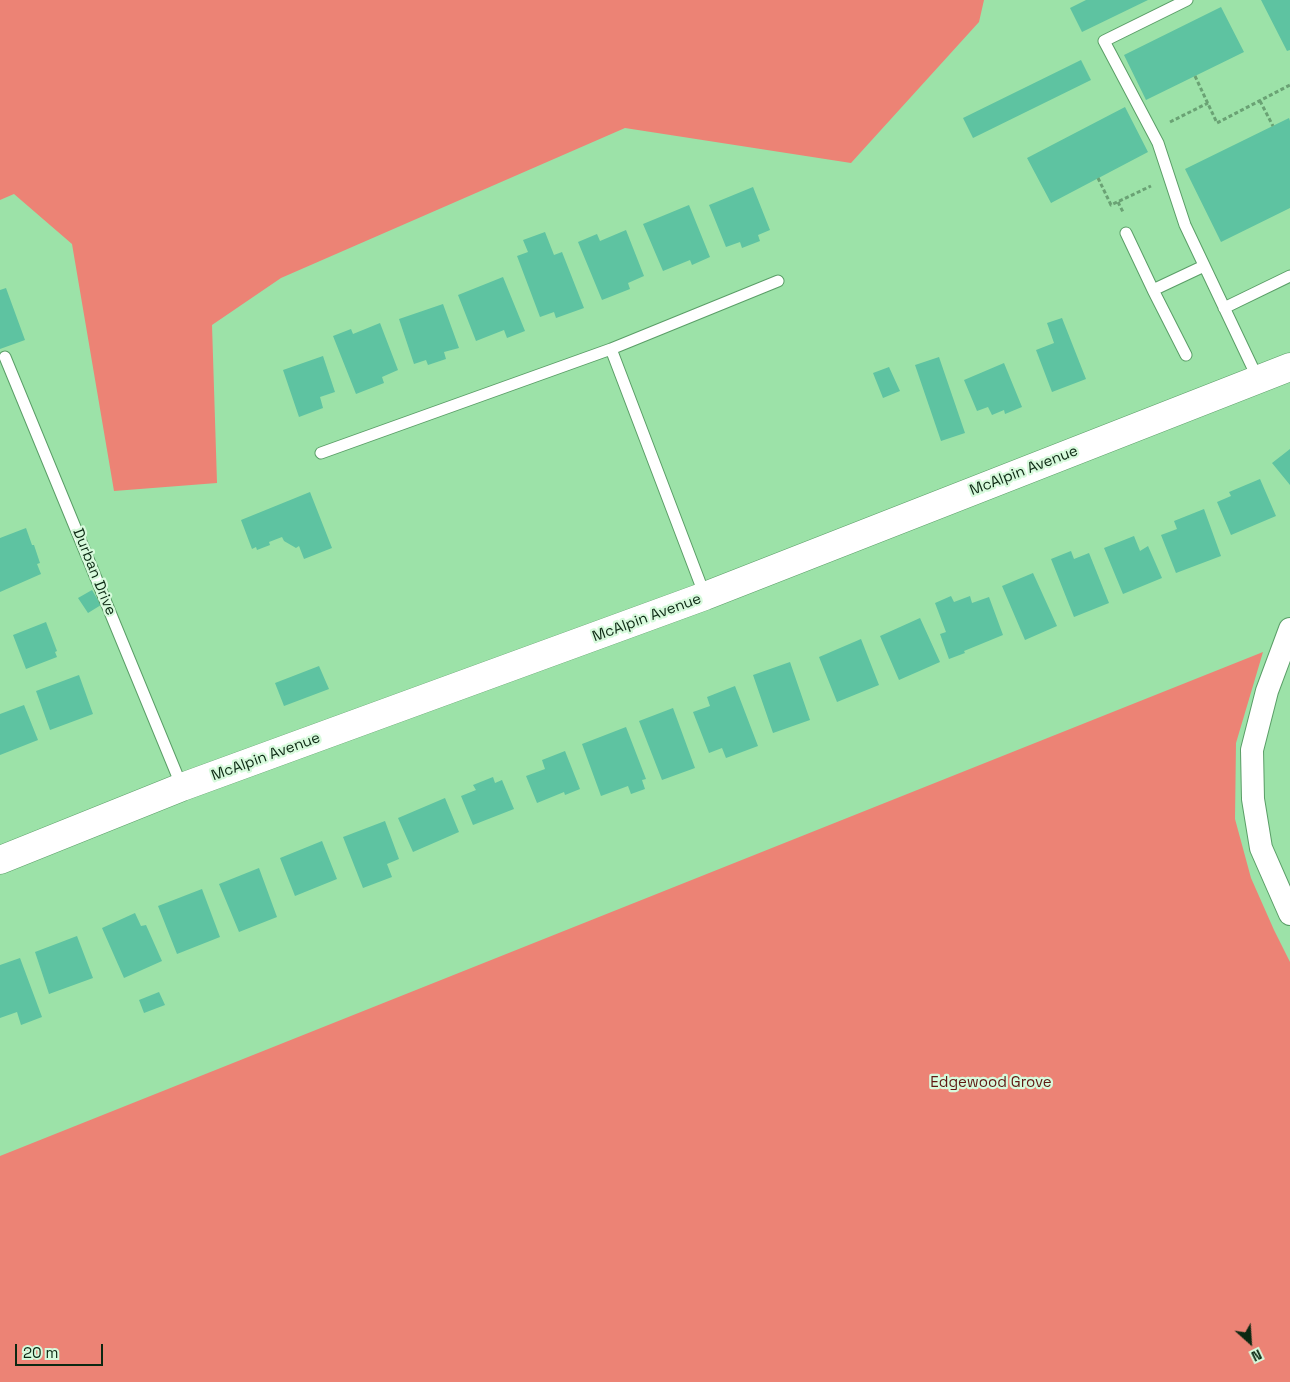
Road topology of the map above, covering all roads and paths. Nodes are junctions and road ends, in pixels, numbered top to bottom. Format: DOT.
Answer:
graph roads {
  1 [pos="1187,0"];
  2 [pos="1195,76"];
  3 [pos="1290,85"];
  4 [pos="1260,101"];
  5 [pos="1208,103"];
  6 [pos="1273,126"];
  7 [pos="1151,132"];
  8 [pos="1169,177"];
  9 [pos="1098,178"];
  10 [pos="1126,233"];
  11 [pos="1204,266"];
  12 [pos="1290,276"];
  13 [pos="778,281"];
  14 [pos="1153,290"];
  15 [pos="1224,308"];
  16 [pos="611,349"];
  17 [pos="1186,355"];
  18 [pos="5,357"];
  19 [pos="1290,366"];
  20 [pos="1258,379"];
  21 [pos="321,453"];
  22 [pos="705,596"];
  23 [pos="1290,629"];
  24 [pos="182,787"];
  25 [pos="0,860"];
  26 [pos="1290,914"];
  1 -- 7 [label="lane"];
  2 -- 5 [label="path"];
  3 -- 4 [label="path"];
  4 -- 5 [label="path"];
  4 -- 6 [label="path"];
  5 -- 7 [label="path"];
  7 -- 8 [label="lane"];
  8 -- 9 [label="path"];
  8 -- 11 [label="lane"];
  10 -- 14 [label="lane"];
  11 -- 14 [label="lane"];
  11 -- 15 [label="lane"];
  12 -- 15 [label="lane"];
  13 -- 16 [label="lane"];
  14 -- 17 [label="lane"];
  15 -- 20 [label="lane"];
  16 -- 21 [label="lane"];
  16 -- 22 [label="lane"];
  18 -- 24 [label="lane, Durban Drive"];
  19 -- 20 [label="street, McAlpin Avenue"];
  20 -- 22 [label="street, McAlpin Avenue"];
  22 -- 24 [label="street, McAlpin Avenue"];
  23 -- 26 [label="street"];
  24 -- 25 [label="street, McAlpin Avenue"];
}
